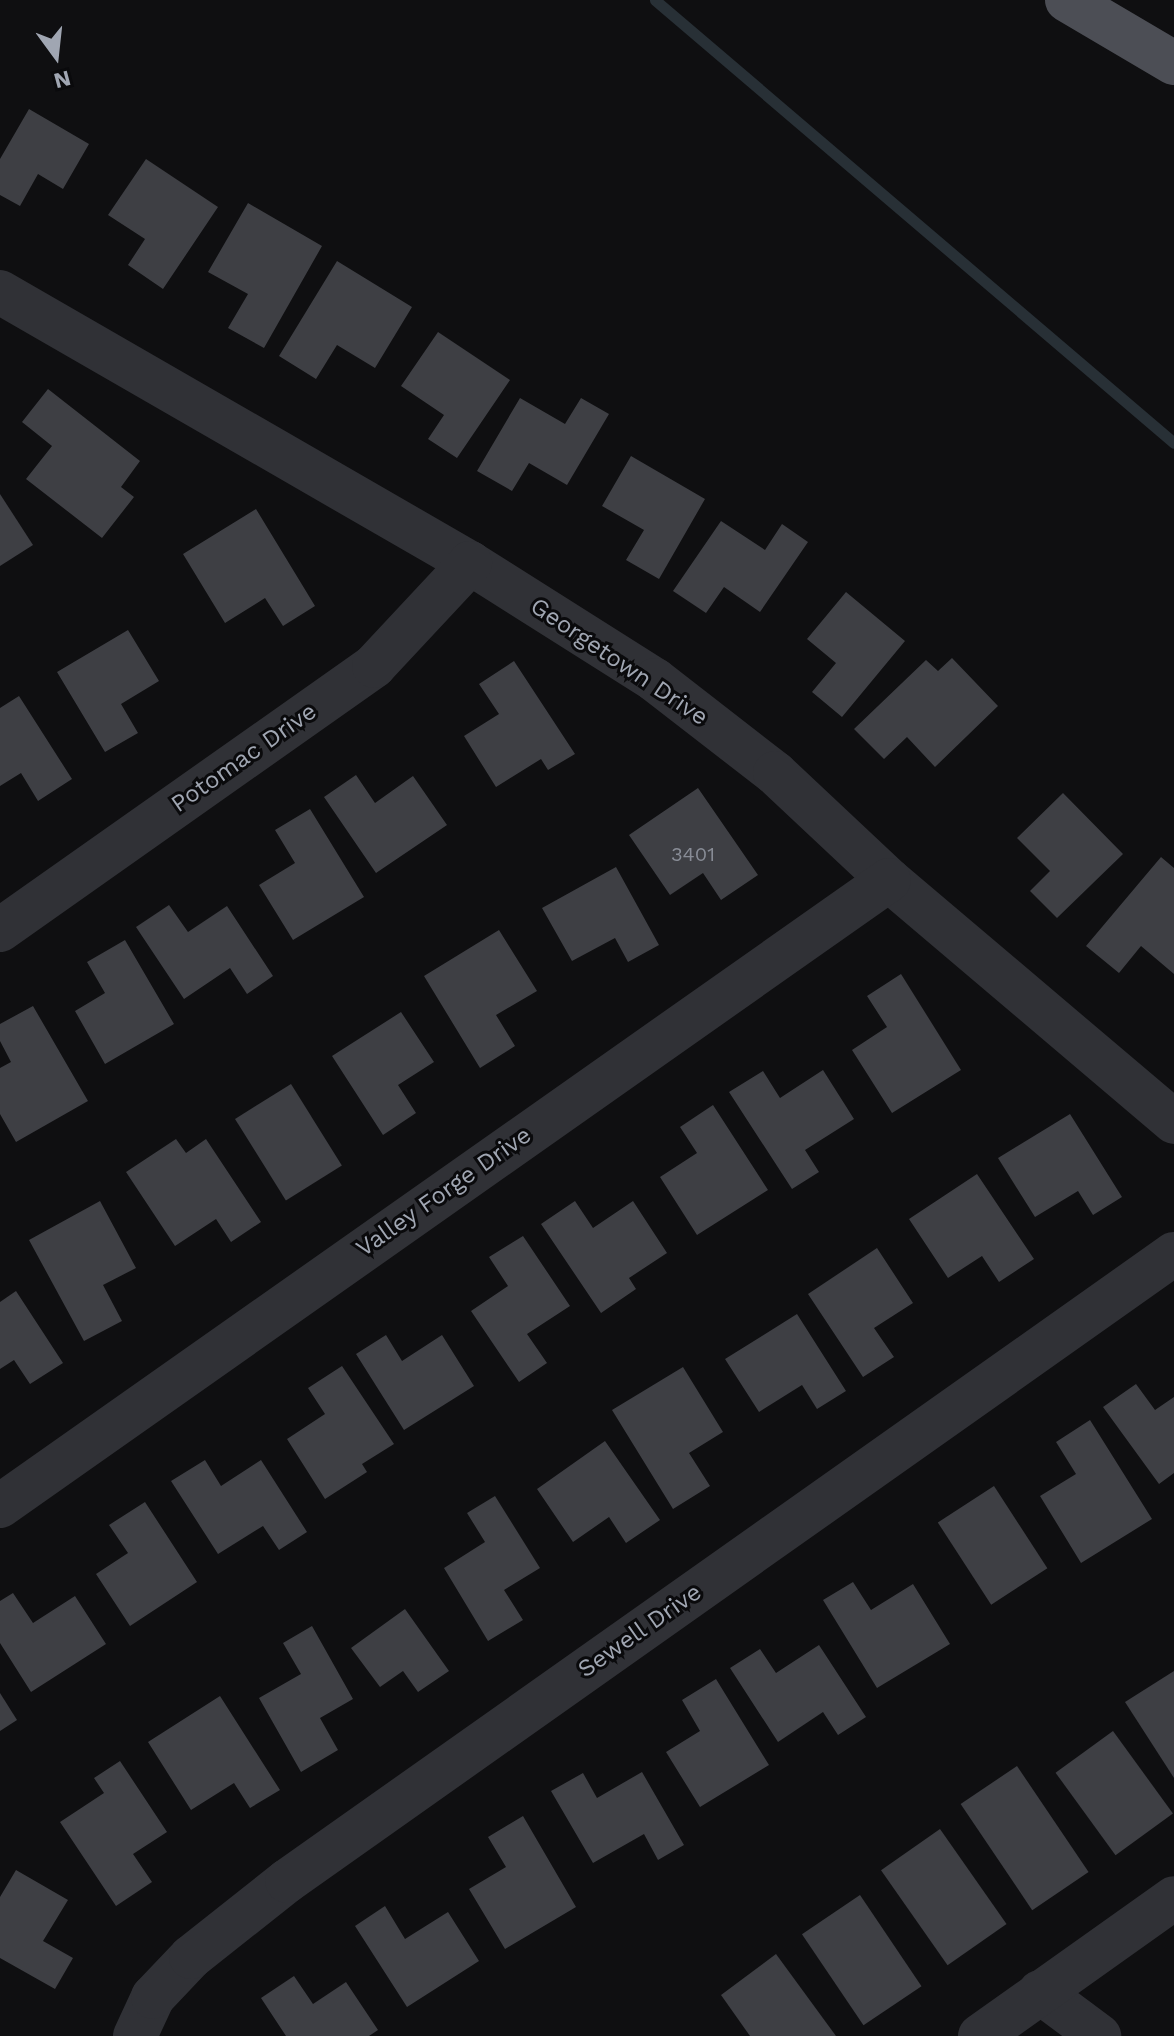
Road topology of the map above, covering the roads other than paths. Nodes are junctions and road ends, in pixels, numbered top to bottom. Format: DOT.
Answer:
graph roads {
  1 [pos="1067,0"];
  2 [pos="1174,63"];
  3 [pos="7,308"];
  4 [pos="470,563"];
  5 [pos="889,880"];
  6 [pos="0,930"];
  7 [pos="1174,1122"];
  8 [pos="1174,1254"];
  9 [pos="0,1506"];
  10 [pos="1174,1898"];
  11 [pos="1040,1992"];
  12 [pos="135,2036"];
  13 [pos="980,2036"];
  14 [pos="1099,2036"];
  1 -- 2 [label="main road"];
  3 -- 4 [label="street, Georgetown Drive"];
  4 -- 5 [label="street, Georgetown Drive"];
  4 -- 6 [label="street, Potomac Drive"];
  5 -- 7 [label="street, Georgetown Drive"];
  5 -- 9 [label="street, Valley Forge Drive"];
  8 -- 12 [label="street, Sewell Drive"];
  10 -- 11 [label="street"];
  11 -- 13 [label="street"];
  11 -- 14 [label="street"];
}
